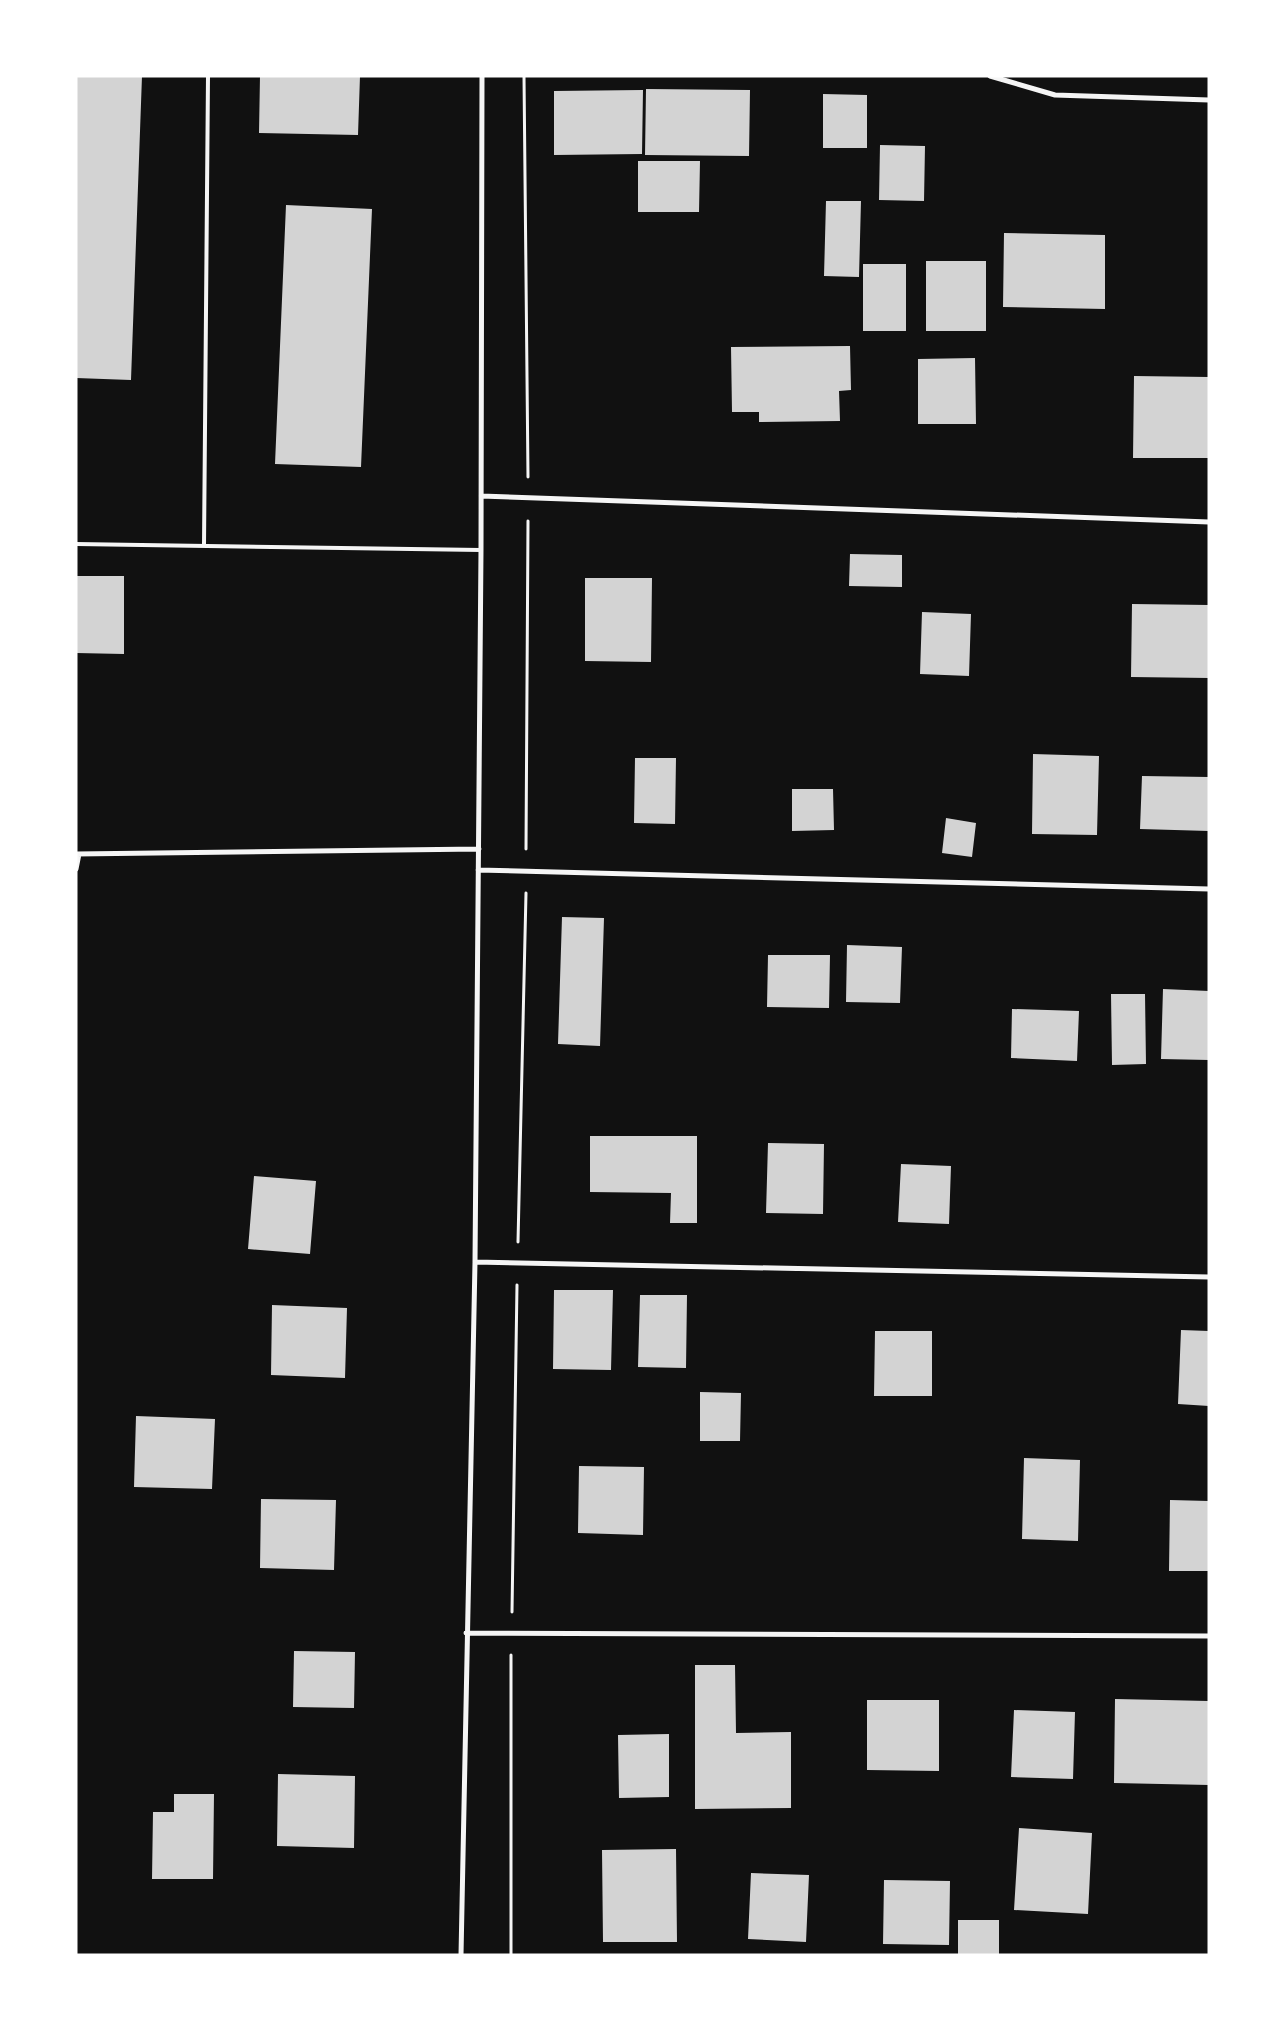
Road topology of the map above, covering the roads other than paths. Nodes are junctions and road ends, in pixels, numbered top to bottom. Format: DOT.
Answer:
graph roads {
  1 [pos="208,76"];
  2 [pos="482,76"];
  3 [pos="990,76"];
  4 [pos="1209,100"];
  5 [pos="481,496"];
  6 [pos="1209,522"];
  7 [pos="76,544"];
  8 [pos="204,546"];
  9 [pos="481,550"];
  10 [pos="479,849"];
  11 [pos="78,854"];
  12 [pos="76,869"];
  13 [pos="478,870"];
  14 [pos="1209,889"];
  15 [pos="475,1262"];
  16 [pos="1209,1277"];
  17 [pos="466,1633"];
  18 [pos="1209,1636"];
  19 [pos="460,1955"];
  1 -- 8 [label="lane"];
  2 -- 5 [label="street"];
  3 -- 4 [label="street"];
  5 -- 6 [label="street"];
  5 -- 9 [label="street"];
  7 -- 8 [label="lane"];
  8 -- 9 [label="lane"];
  9 -- 10 [label="street"];
  10 -- 11 [label="street"];
  10 -- 13 [label="street"];
  11 -- 12 [label="street"];
  13 -- 14 [label="street"];
  13 -- 15 [label="street"];
  15 -- 16 [label="street"];
  15 -- 17 [label="street"];
  17 -- 18 [label="street"];
  17 -- 19 [label="street"];
}
